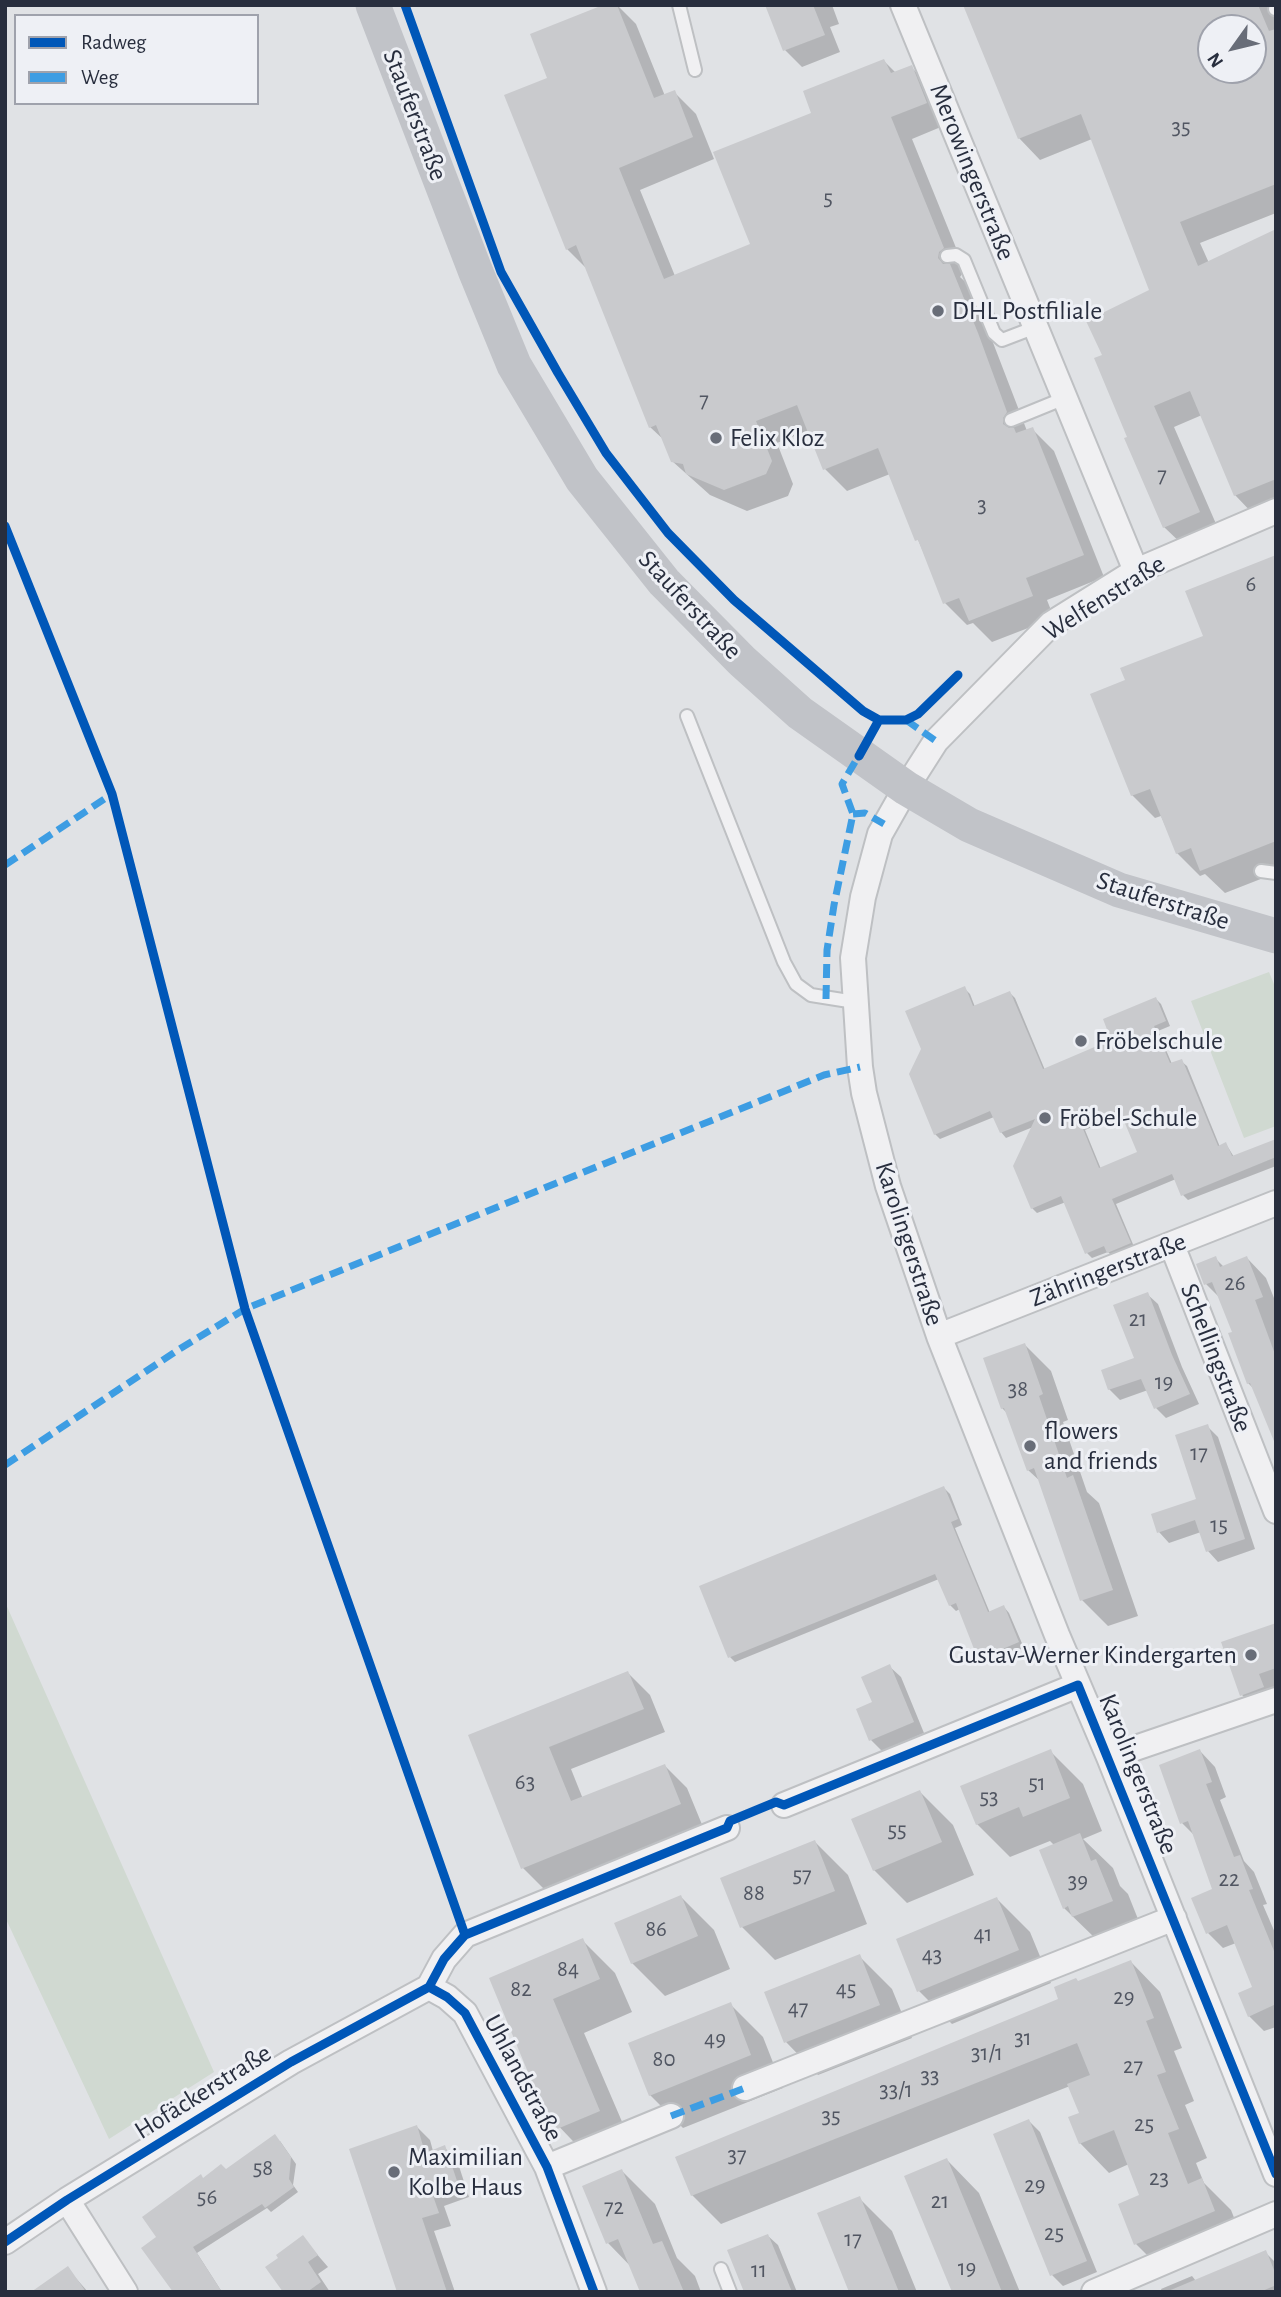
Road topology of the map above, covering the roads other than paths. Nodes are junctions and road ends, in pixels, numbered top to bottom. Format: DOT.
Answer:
graph roads {
  1 [pos="373,5"];
  2 [pos="679,5"];
  3 [pos="903,5"];
  4 [pos="695,70"];
  5 [pos="947,256"];
  6 [pos="1036,327"];
  7 [pos="1065,398"];
  8 [pos="1011,420"];
  9 [pos="1276,511"];
  10 [pos="1136,571"];
  11 [pos="687,716"];
  12 [pos="906,788"];
  13 [pos="1261,871"];
  14 [pos="1276,873"];
  15 [pos="1276,936"];
  16 [pos="855,1002"];
  17 [pos="1276,1203"];
  18 [pos="1172,1245"];
  19 [pos="939,1336"];
  20 [pos="1276,1511"];
  21 [pos="1078,1685"];
  22 [pos="1276,1700"];
  23 [pos="1109,1757"];
  24 [pos="784,1805"];
  25 [pos="727,1828"];
  26 [pos="1174,1918"];
  27 [pos="429,1987"];
  28 [pos="745,2088"];
  29 [pos="671,2116"];
  30 [pos="1268,2130"];
  31 [pos="547,2166"];
  32 [pos="1276,2174"];
  33 [pos="67,2200"];
  34 [pos="1276,2214"];
  35 [pos="5,2242"];
  36 [pos="721,2269"];
  37 [pos="125,2292"];
  38 [pos="594,2292"];
  39 [pos="730,2292"];
  40 [pos="1094,2292"];
  1 -- 12 [label="main road, Stauferstraße"];
  2 -- 4 [label="lane"];
  3 -- 6 [label="street, Merowingerstraße"];
  5 -- 6 [label="lane"];
  6 -- 7 [label="street, Merowingerstraße"];
  7 -- 8 [label="lane"];
  7 -- 10 [label="street, Merowingerstraße"];
  9 -- 10 [label="street, Welfenstraße"];
  10 -- 12 [label="street, Welfenstraße"];
  11 -- 16 [label="lane"];
  12 -- 15 [label="main road, Stauferstraße"];
  12 -- 16 [label="street, Karolingerstraße"];
  13 -- 14 [label="lane"];
  16 -- 19 [label="street, Karolingerstraße"];
  17 -- 18 [label="street, Zähringerstraße"];
  18 -- 19 [label="street, Zähringerstraße"];
  18 -- 20 [label="street, Schellingstraße"];
  19 -- 21 [label="street, Karolingerstraße"];
  21 -- 23 [label="street, Karolingerstraße"];
  21 -- 24 [label="street, Karolingerstraße"];
  22 -- 23 [label="street"];
  23 -- 26 [label="street, Karolingerstraße"];
  25 -- 27 [label="street"];
  26 -- 28 [label="street"];
  26 -- 30 [label="street, Karolingerstraße"];
  27 -- 31 [label="street, Uhlandstraße"];
  27 -- 33 [label="street, Hofäckerstraße"];
  29 -- 31 [label="street, Uhlandstraße"];
  30 -- 32 [label="street, Karolingerstraße"];
  31 -- 38 [label="street, Uhlandstraße"];
  33 -- 35 [label="street, Hofäckerstraße"];
  33 -- 37 [label="street"];
  34 -- 40 [label="street"];
  36 -- 39 [label="lane"];
}
